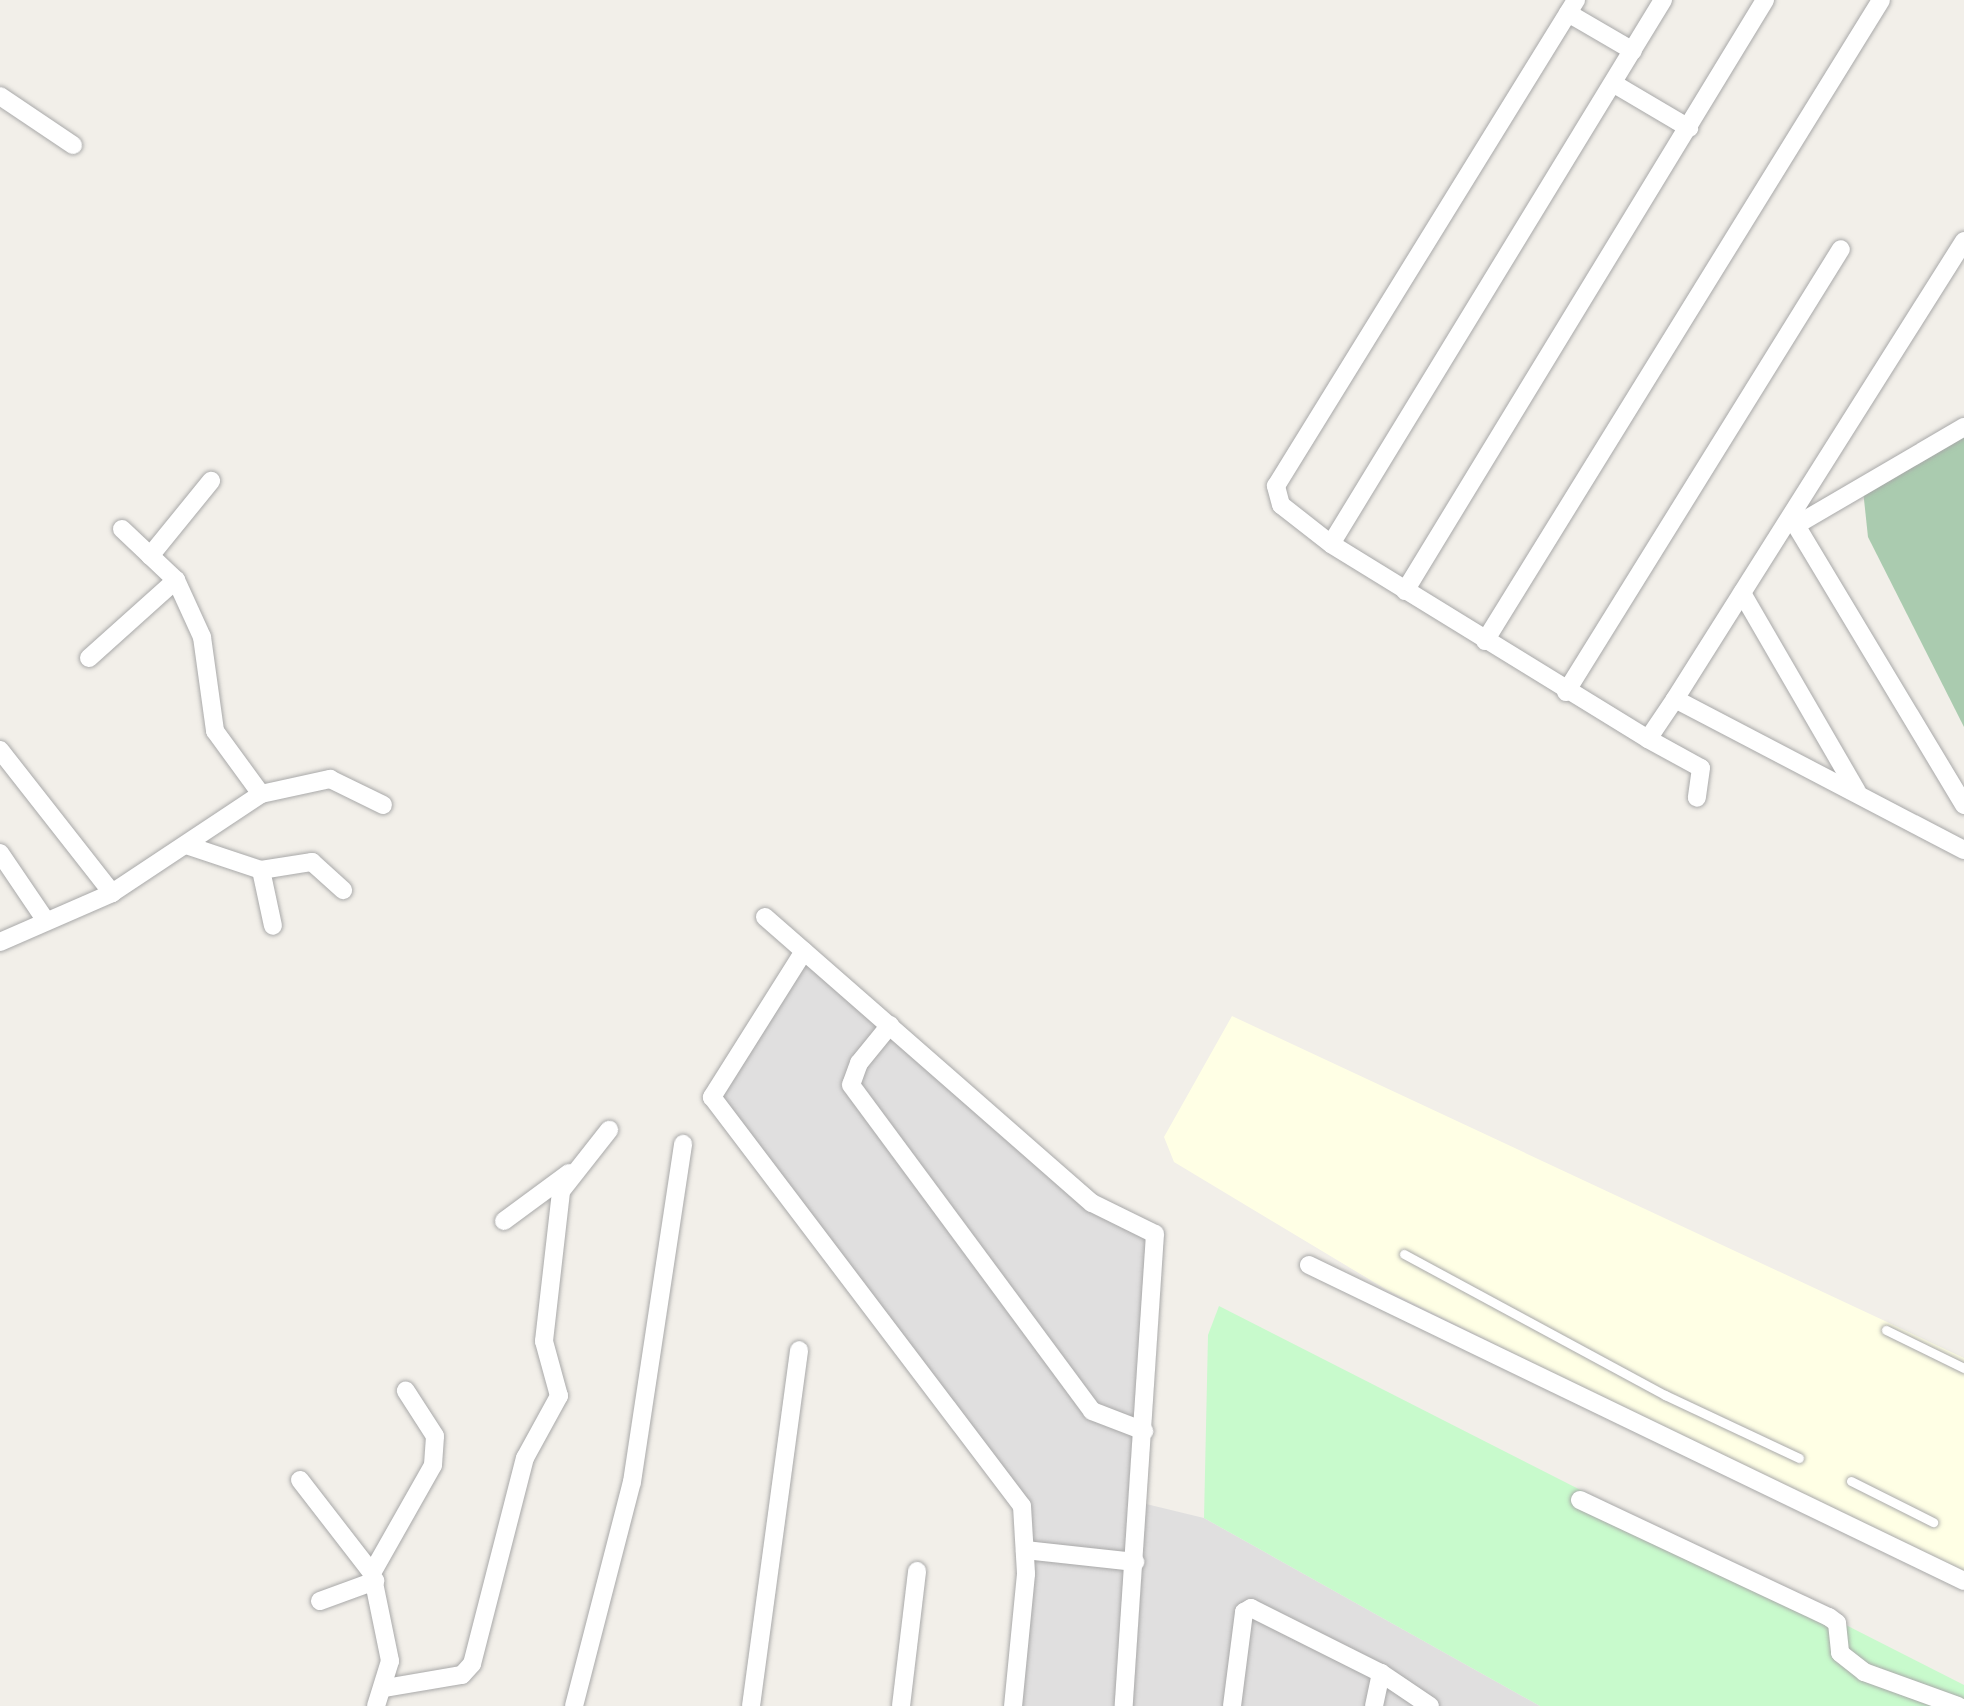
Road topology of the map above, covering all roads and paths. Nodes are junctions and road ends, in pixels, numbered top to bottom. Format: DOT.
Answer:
graph roads {
  1 [pos="1663,0"];
  2 [pos="1765,0"];
  3 [pos="1881,0"];
  4 [pos="1572,7"];
  5 [pos="1633,51"];
  6 [pos="1616,85"];
  7 [pos="0,96"];
  8 [pos="1689,128"];
  9 [pos="73,145"];
  10 [pos="1964,240"];
  11 [pos="1842,249"];
  12 [pos="1964,427"];
  13 [pos="211,481"];
  14 [pos="1794,520"];
  15 [pos="122,528"];
  16 [pos="1331,544"];
  17 [pos="150,556"];
  18 [pos="176,580"];
  19 [pos="1406,591"];
  20 [pos="1742,593"];
  21 [pos="1485,641"];
  22 [pos="89,658"];
  23 [pos="1566,692"];
  24 [pos="1675,699"];
  25 [pos="1648,740"];
  26 [pos="0,750"];
  27 [pos="6,770"];
  28 [pos="1857,792"];
  29 [pos="262,794"];
  30 [pos="1698,798"];
  31 [pos="383,806"];
  32 [pos="1964,806"];
  33 [pos="186,844"];
  34 [pos="1964,850"];
  35 [pos="3,862"];
  36 [pos="261,870"];
  37 [pos="343,890"];
  38 [pos="112,894"];
  39 [pos="765,917"];
  40 [pos="46,921"];
  41 [pos="273,926"];
  42 [pos="0,942"];
  43 [pos="804,950"];
  44 [pos="890,1025"];
  45 [pos="609,1130"];
  46 [pos="683,1144"];
  47 [pos="570,1172"];
  48 [pos="504,1221"];
  49 [pos="1404,1254"];
  50 [pos="1308,1265"];
  51 [pos="1886,1330"];
  52 [pos="799,1350"];
  53 [pos="1964,1368"];
  54 [pos="406,1390"];
  55 [pos="1144,1431"];
  56 [pos="1799,1458"];
  57 [pos="300,1480"];
  58 [pos="1851,1481"];
  59 [pos="1580,1500"];
  60 [pos="1933,1522"];
  61 [pos="1025,1550"];
  62 [pos="1135,1562"];
  63 [pos="917,1571"];
  64 [pos="374,1577"];
  65 [pos="1964,1581"];
  66 [pos="320,1601"];
  67 [pos="1381,1673"];
  68 [pos="385,1688"];
  69 [pos="376,1706"];
  70 [pos="574,1706"];
  71 [pos="750,1706"];
  72 [pos="900,1706"];
  73 [pos="1013,1706"];
  74 [pos="1124,1706"];
  75 [pos="1232,1706"];
  76 [pos="1374,1706"];
  77 [pos="1430,1706"];
  78 [pos="1958,1706"];
  1 -- 5 [label="street"];
  2 -- 8 [label="street"];
  3 -- 21 [label="street"];
  4 -- 5 [label="street"];
  4 -- 16 [label="street"];
  5 -- 6 [label="street"];
  6 -- 8 [label="street"];
  6 -- 16 [label="street"];
  7 -- 9 [label="street"];
  8 -- 19 [label="street"];
  10 -- 14 [label="street"];
  11 -- 23 [label="street"];
  12 -- 14 [label="street"];
  13 -- 17 [label="street"];
  14 -- 20 [label="street"];
  14 -- 32 [label="street"];
  15 -- 17 [label="street"];
  16 -- 19 [label="street"];
  17 -- 18 [label="street"];
  18 -- 22 [label="street"];
  18 -- 29 [label="street"];
  19 -- 21 [label="street"];
  20 -- 24 [label="street"];
  20 -- 28 [label="street"];
  21 -- 23 [label="street"];
  23 -- 25 [label="street"];
  24 -- 25 [label="street"];
  24 -- 28 [label="street"];
  25 -- 30 [label="street"];
  26 -- 27 [label="street"];
  27 -- 38 [label="street"];
  28 -- 34 [label="street"];
  29 -- 31 [label="street"];
  29 -- 33 [label="street"];
  33 -- 36 [label="street"];
  33 -- 38 [label="street"];
  35 -- 40 [label="street"];
  36 -- 37 [label="street"];
  36 -- 41 [label="street"];
  38 -- 40 [label="street"];
  39 -- 43 [label="street"];
  40 -- 42 [label="street"];
  43 -- 44 [label="street"];
  43 -- 61 [label="street"];
  44 -- 55 [label="street"];
  44 -- 55 [label="street"];
  45 -- 47 [label="street"];
  46 -- 70 [label="street"];
  47 -- 48 [label="street"];
  47 -- 68 [label="street"];
  49 -- 56 [label="lane"];
  50 -- 65 [label="street"];
  51 -- 53 [label="lane"];
  52 -- 71 [label="street"];
  54 -- 64 [label="street"];
  55 -- 62 [label="street"];
  57 -- 64 [label="street"];
  58 -- 60 [label="lane"];
  59 -- 78 [label="street"];
  61 -- 62 [label="street"];
  61 -- 73 [label="street"];
  62 -- 74 [label="street"];
  63 -- 72 [label="street"];
  64 -- 66 [label="street"];
  64 -- 68 [label="street"];
  67 -- 75 [label="street"];
  67 -- 76 [label="street"];
  67 -- 77 [label="street"];
  68 -- 69 [label="street"];
}
